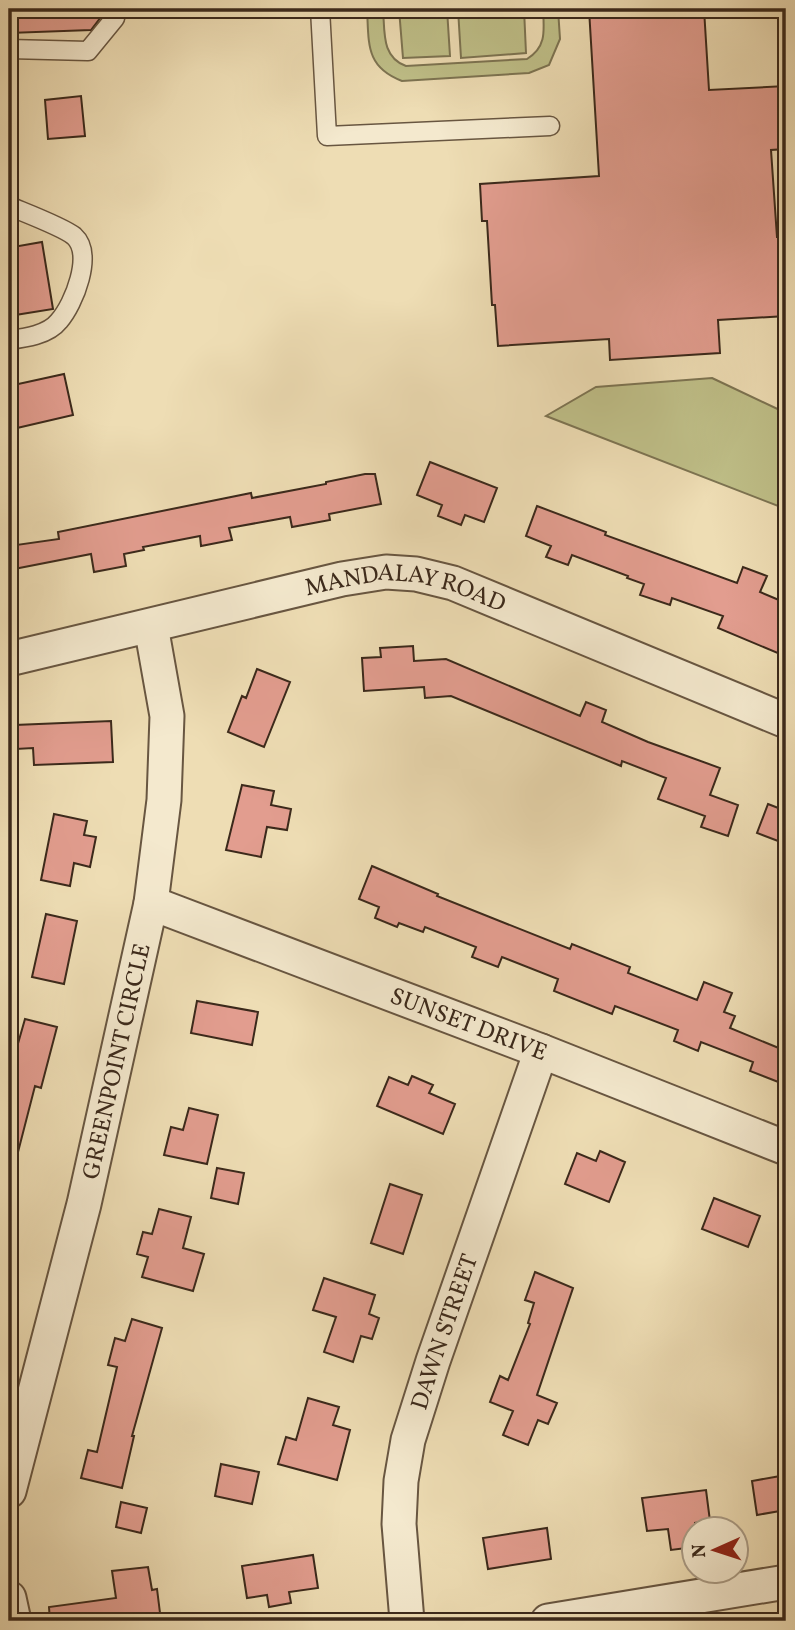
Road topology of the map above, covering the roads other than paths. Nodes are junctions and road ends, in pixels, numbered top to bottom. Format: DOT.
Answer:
graph roads {
  1 [pos="116,9"];
  2 [pos="320,9"];
  3 [pos="9,49"];
  4 [pos="550,126"];
  5 [pos="9,206"];
  6 [pos="9,340"];
  7 [pos="151,625"];
  8 [pos="9,659"];
  9 [pos="786,722"];
  10 [pos="151,902"];
  11 [pos="541,1051"];
  12 [pos="786,1148"];
  13 [pos="9,1491"];
  14 [pos="786,1582"];
  15 [pos="9,1598"];
  16 [pos="14,1621"];
  17 [pos="407,1621"];
  18 [pos="548,1621"];
  1 -- 3 [label="lane"];
  2 -- 4 [label="lane"];
  5 -- 6 [label="lane"];
  7 -- 8 [label="street, MANDALAY ROAD"];
  7 -- 9 [label="street, MANDALAY ROAD"];
  7 -- 10 [label="street, GREENPOINT CIRCLE"];
  10 -- 11 [label="street, SUNSET DRIVE"];
  10 -- 13 [label="street, GREENPOINT CIRCLE"];
  11 -- 12 [label="street, SUNSET DRIVE"];
  11 -- 17 [label="street, DAWN STREET"];
  14 -- 18 [label="street"];
  15 -- 16 [label="street"];
}
